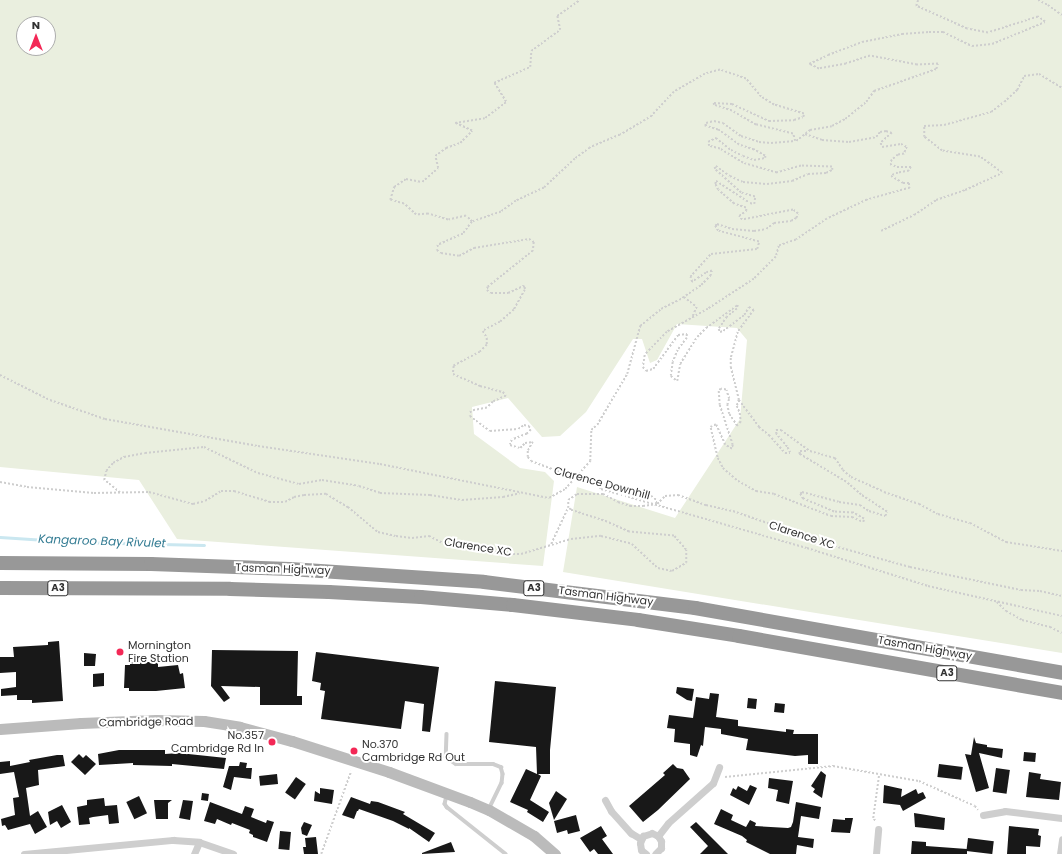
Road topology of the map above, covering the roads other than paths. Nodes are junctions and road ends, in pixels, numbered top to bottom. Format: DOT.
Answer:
graph roads {
  1 [pos="0,557"];
  2 [pos="0,563"];
  3 [pos="151,564"];
  4 [pos="0,588"];
  5 [pos="116,588"];
  6 [pos="0,596"];
  7 [pos="1062,673"];
  8 [pos="1062,693"];
  9 [pos="0,729"];
  10 [pos="447,734"];
  11 [pos="719,767"];
  12 [pos="448,794"];
  13 [pos="605,800"];
  14 [pos="490,810"];
  15 [pos="983,815"];
  16 [pos="1062,818"];
  17 [pos="878,829"];
  18 [pos="658,836"];
  19 [pos="641,839"];
  20 [pos="1062,839"];
  21 [pos="199,842"];
  22 [pos="24,854"];
  23 [pos="194,854"];
  24 [pos="233,854"];
  25 [pos="506,854"];
  26 [pos="555,854"];
  27 [pos="646,854"];
  28 [pos="657,854"];
  29 [pos="876,854"];
  30 [pos="1060,854"];
  1 -- 3 [label="highway"];
  2 -- 3 [label="highway, Tasman Highway / A3"];
  3 -- 7 [label="highway, Tasman Highway / A3"];
  4 -- 5 [label="highway, Tasman Highway / A3"];
  5 -- 6 [label="highway"];
  5 -- 8 [label="highway, Tasman Highway / A3"];
  9 -- 12 [label="main road, Cambridge Road"];
  10 -- 14 [label="lane"];
  11 -- 18 [label="street"];
  12 -- 14 [label="main road, Cambridge Road"];
  12 -- 25 [label="lane"];
  13 -- 19 [label="street"];
  14 -- 26 [label="main road, Cambridge Road"];
  15 -- 16 [label="street"];
  17 -- 29 [label="street"];
  18 -- 19 [label="street"];
  18 -- 28 [label="street"];
  19 -- 27 [label="street"];
  20 -- 30 [label="street"];
  21 -- 22 [label="street"];
  21 -- 23 [label="street"];
  21 -- 24 [label="street"];
}
